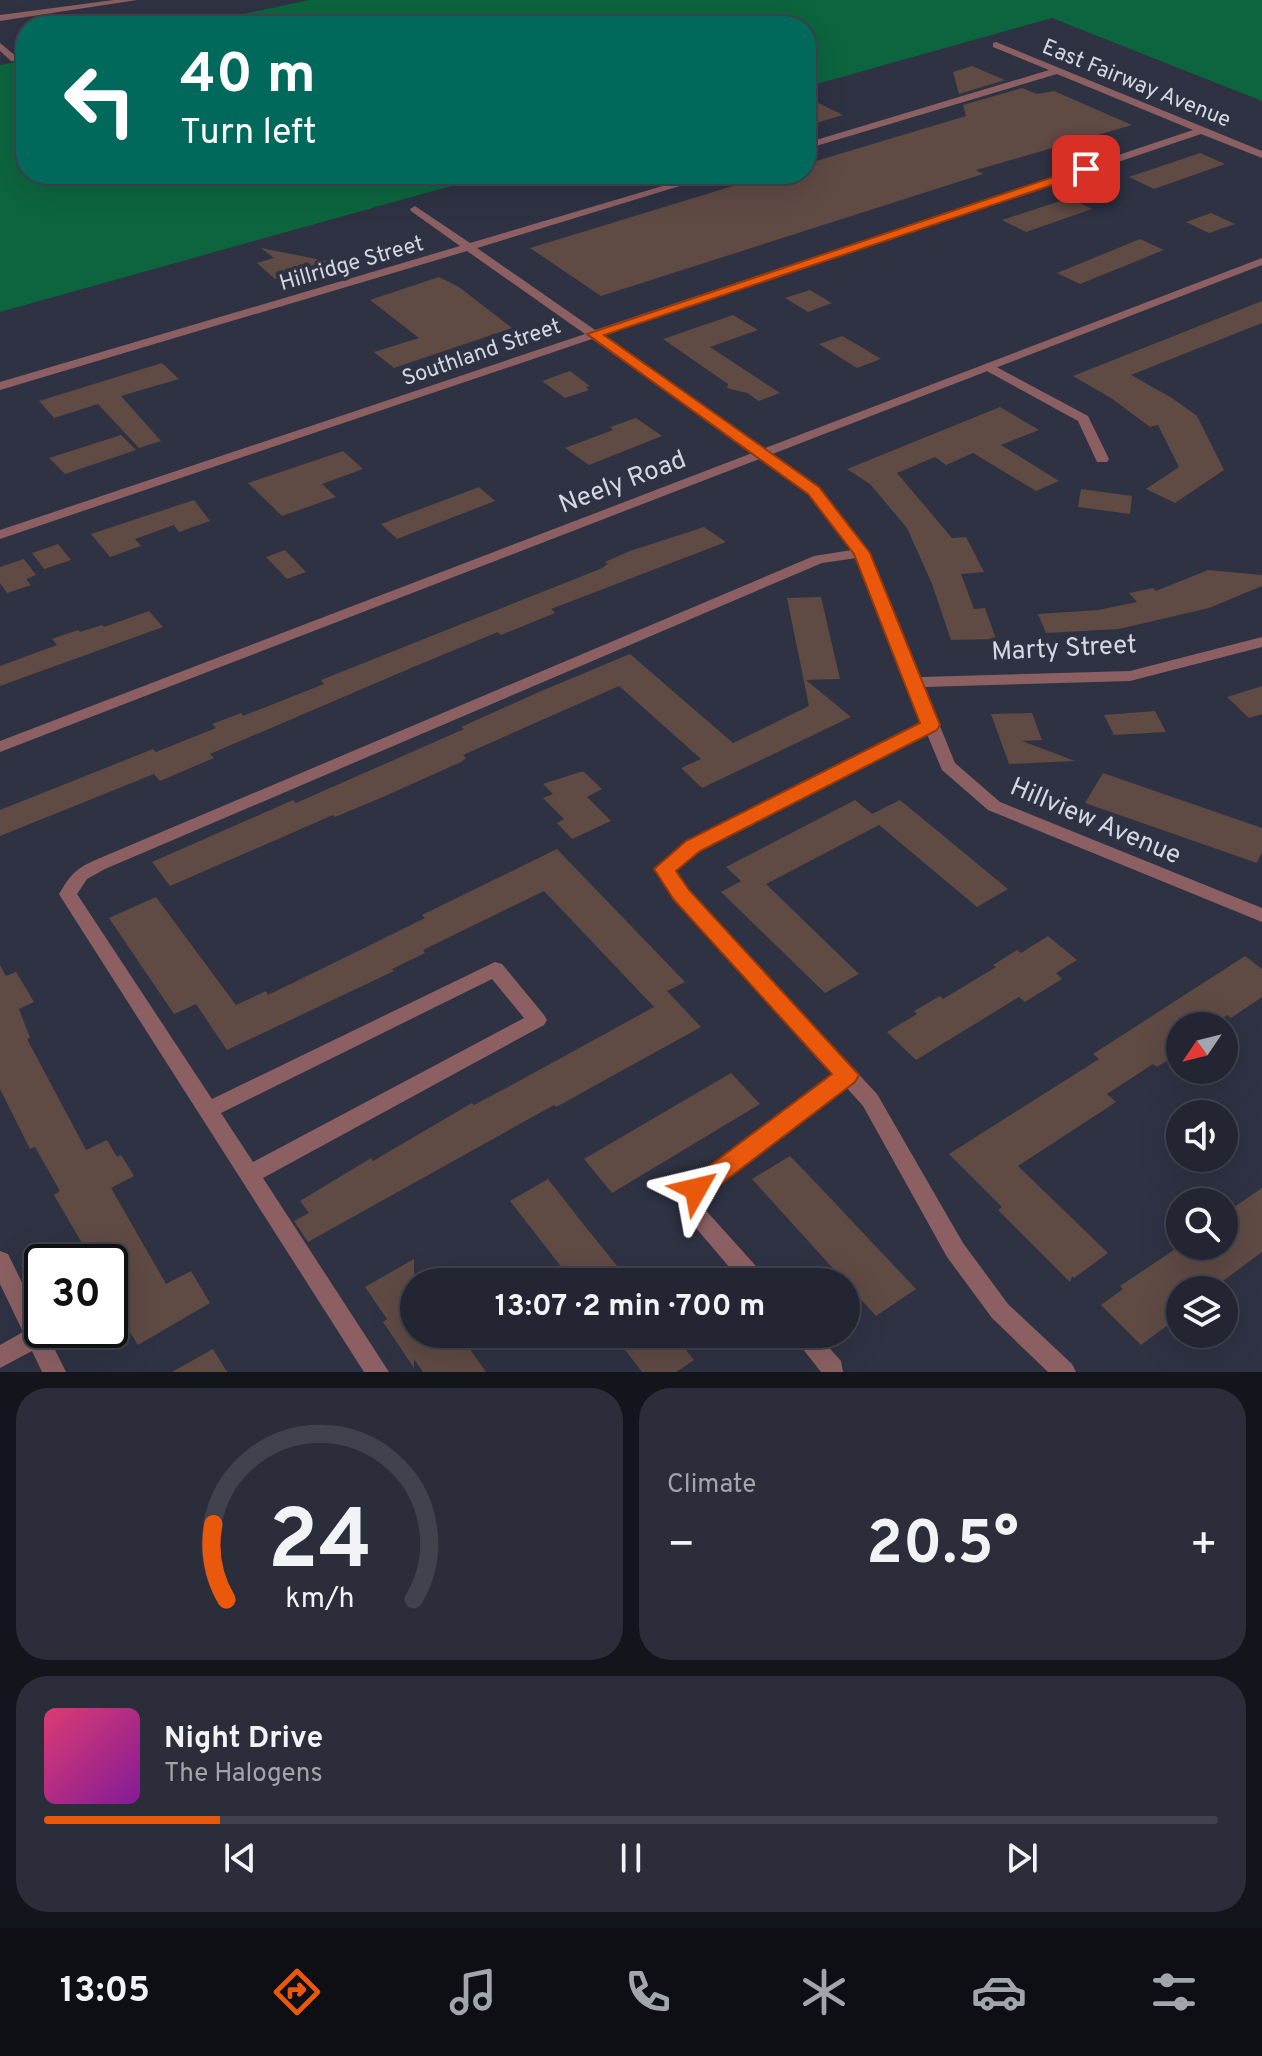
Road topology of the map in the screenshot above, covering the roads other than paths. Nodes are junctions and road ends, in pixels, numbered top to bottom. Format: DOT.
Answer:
graph roads {
  1 [pos="133,0"];
  2 [pos="0,18"];
  3 [pos="996,45"];
  4 [pos="0,46"];
  5 [pos="0,62"];
  6 [pos="1056,71"];
  7 [pos="1202,130"];
  8 [pos="816,143"];
  9 [pos="1262,155"];
  10 [pos="681,184"];
  11 [pos="415,209"];
  12 [pos="468,248"];
  13 [pos="1262,261"];
  14 [pos="594,334"];
  15 [pos="989,367"];
  16 [pos="0,386"];
  17 [pos="760,454"];
  18 [pos="1102,459"];
  19 [pos="0,535"];
  20 [pos="862,553"];
  21 [pos="1262,642"];
  22 [pos="913,682"];
  23 [pos="931,725"];
  24 [pos="0,747"];
  25 [pos="1262,915"];
  26 [pos="847,1075"];
  27 [pos="207,1111"];
  28 [pos="249,1175"];
  29 [pos="0,1261"];
  30 [pos="743,1268"];
  31 [pos="24,1312"];
  32 [pos="24,1344"];
  33 [pos="42,1348"];
  34 [pos="814,1348"];
  35 [pos="0,1357"];
  36 [pos="833,1369"];
  37 [pos="54,1372"];
  38 [pos="377,1372"];
  39 [pos="1064,1372"];
  1 -- 2 [label="street"];
  3 -- 6 [label="street, East Fairway Avenue"];
  4 -- 5 [label="street"];
  6 -- 7 [label="street, East Fairway Avenue"];
  6 -- 8 [label="street"];
  7 -- 9 [label="street, East Fairway Avenue"];
  7 -- 14 [label="street, Southland Street"];
  10 -- 12 [label="street, Hillridge Street"];
  11 -- 12 [label="street, Hillview Avenue"];
  12 -- 14 [label="street, Hillview Avenue"];
  12 -- 16 [label="street, Hillridge Street"];
  13 -- 15 [label="street, Neely Road"];
  14 -- 17 [label="street, Hillview Avenue"];
  14 -- 19 [label="street, Southland Street"];
  15 -- 17 [label="street, Neely Road"];
  15 -- 18 [label="street"];
  17 -- 20 [label="street, Hillview Avenue"];
  17 -- 24 [label="street, Neely Road"];
  20 -- 22 [label="street, Hillview Avenue"];
  20 -- 27 [label="street"];
  21 -- 22 [label="street, Marty Street"];
  22 -- 23 [label="street, Hillview Avenue"];
  23 -- 25 [label="street, Hillview Avenue"];
  23 -- 26 [label="street"];
  26 -- 30 [label="street"];
  26 -- 39 [label="street"];
  27 -- 28 [label="street"];
  27 -- 28 [label="street"];
  28 -- 38 [label="street"];
  29 -- 31 [label="street"];
  32 -- 35 [label="street"];
  33 -- 37 [label="street"];
  34 -- 36 [label="street"];
}
